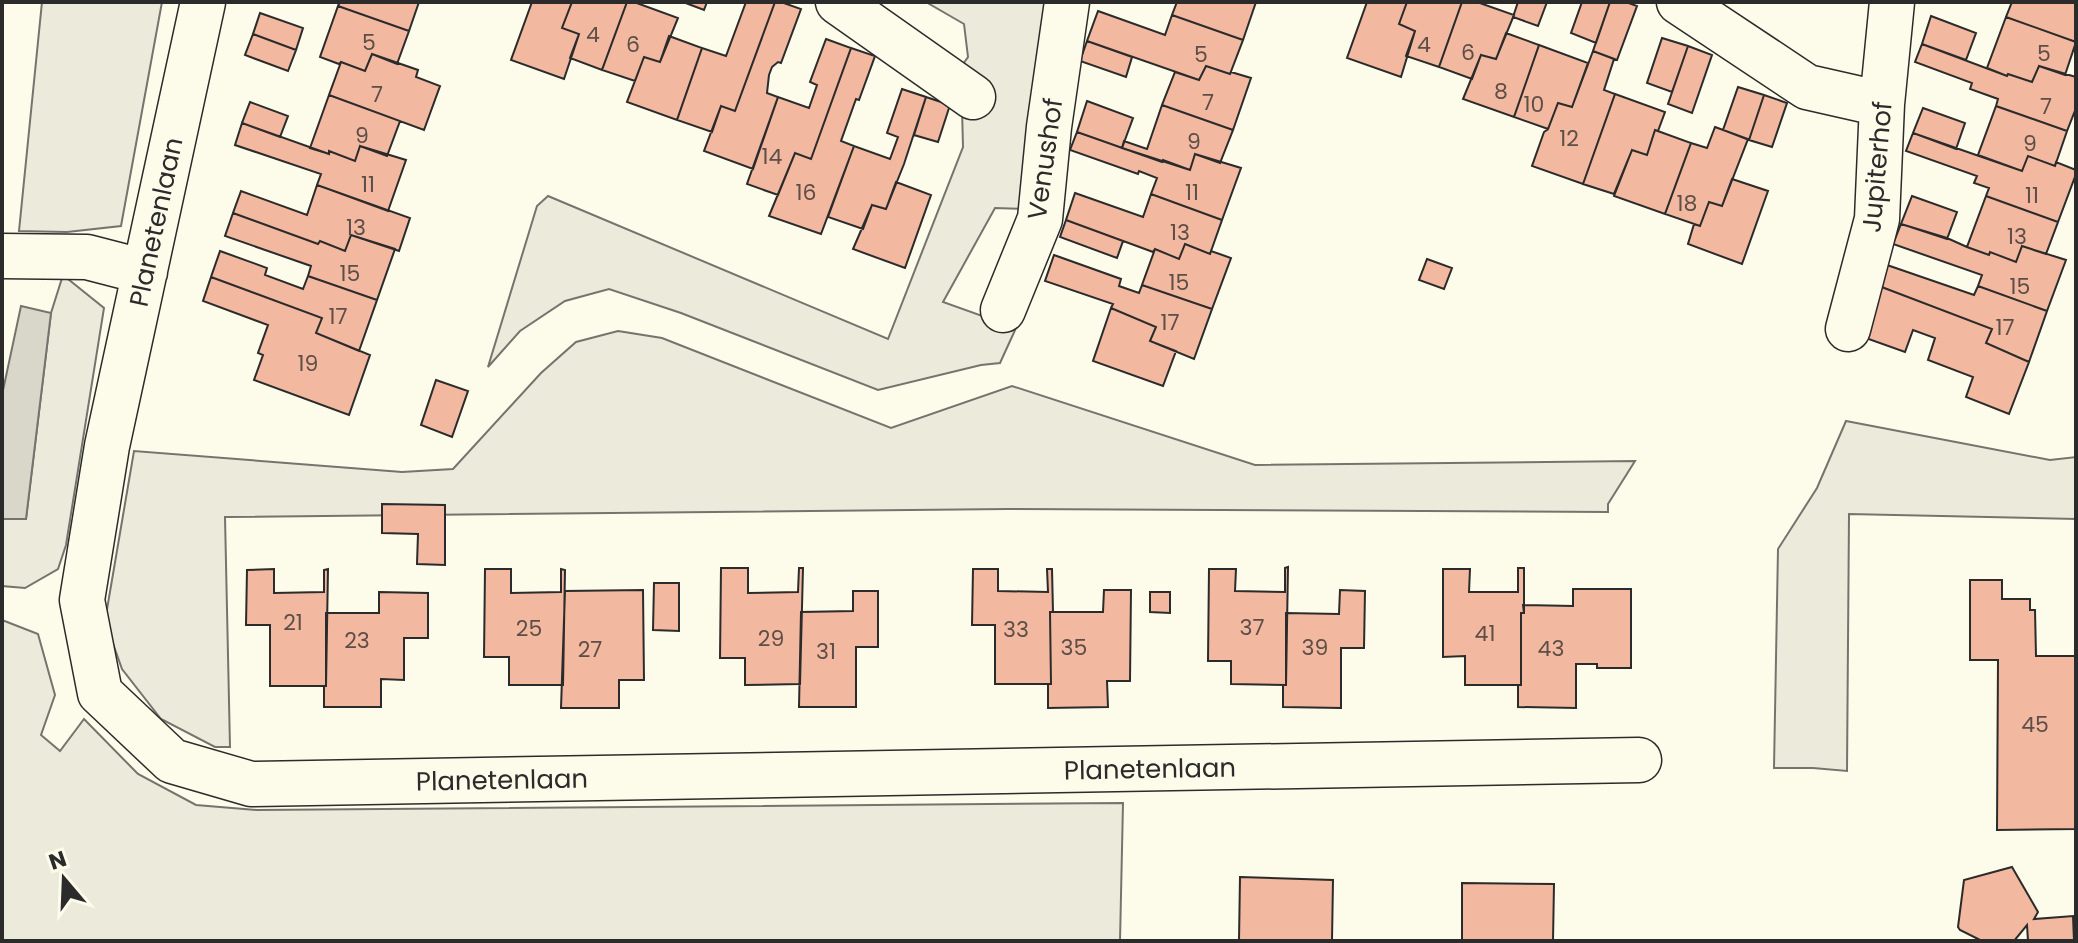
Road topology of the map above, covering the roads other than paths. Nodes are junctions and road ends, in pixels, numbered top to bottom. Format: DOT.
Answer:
graph roads {
  1 [pos="203,2"];
  2 [pos="838,2"];
  3 [pos="1067,2"];
  4 [pos="1679,2"];
  5 [pos="1892,2"];
  6 [pos="973,97"];
  7 [pos="1882,104"];
  8 [pos="2,256"];
  9 [pos="145,272"];
  10 [pos="1003,310"];
  11 [pos="1848,329"];
  12 [pos="1639,760"];
  1 -- 9 [label="street, Planetenlaan"];
  2 -- 6 [label="street"];
  3 -- 10 [label="street, Venushof"];
  4 -- 7 [label="street"];
  5 -- 7 [label="street, Jupiterhof"];
  7 -- 11 [label="street, Jupiterhof"];
  8 -- 9 [label="street"];
  9 -- 12 [label="street, Planetenlaan"];
}
